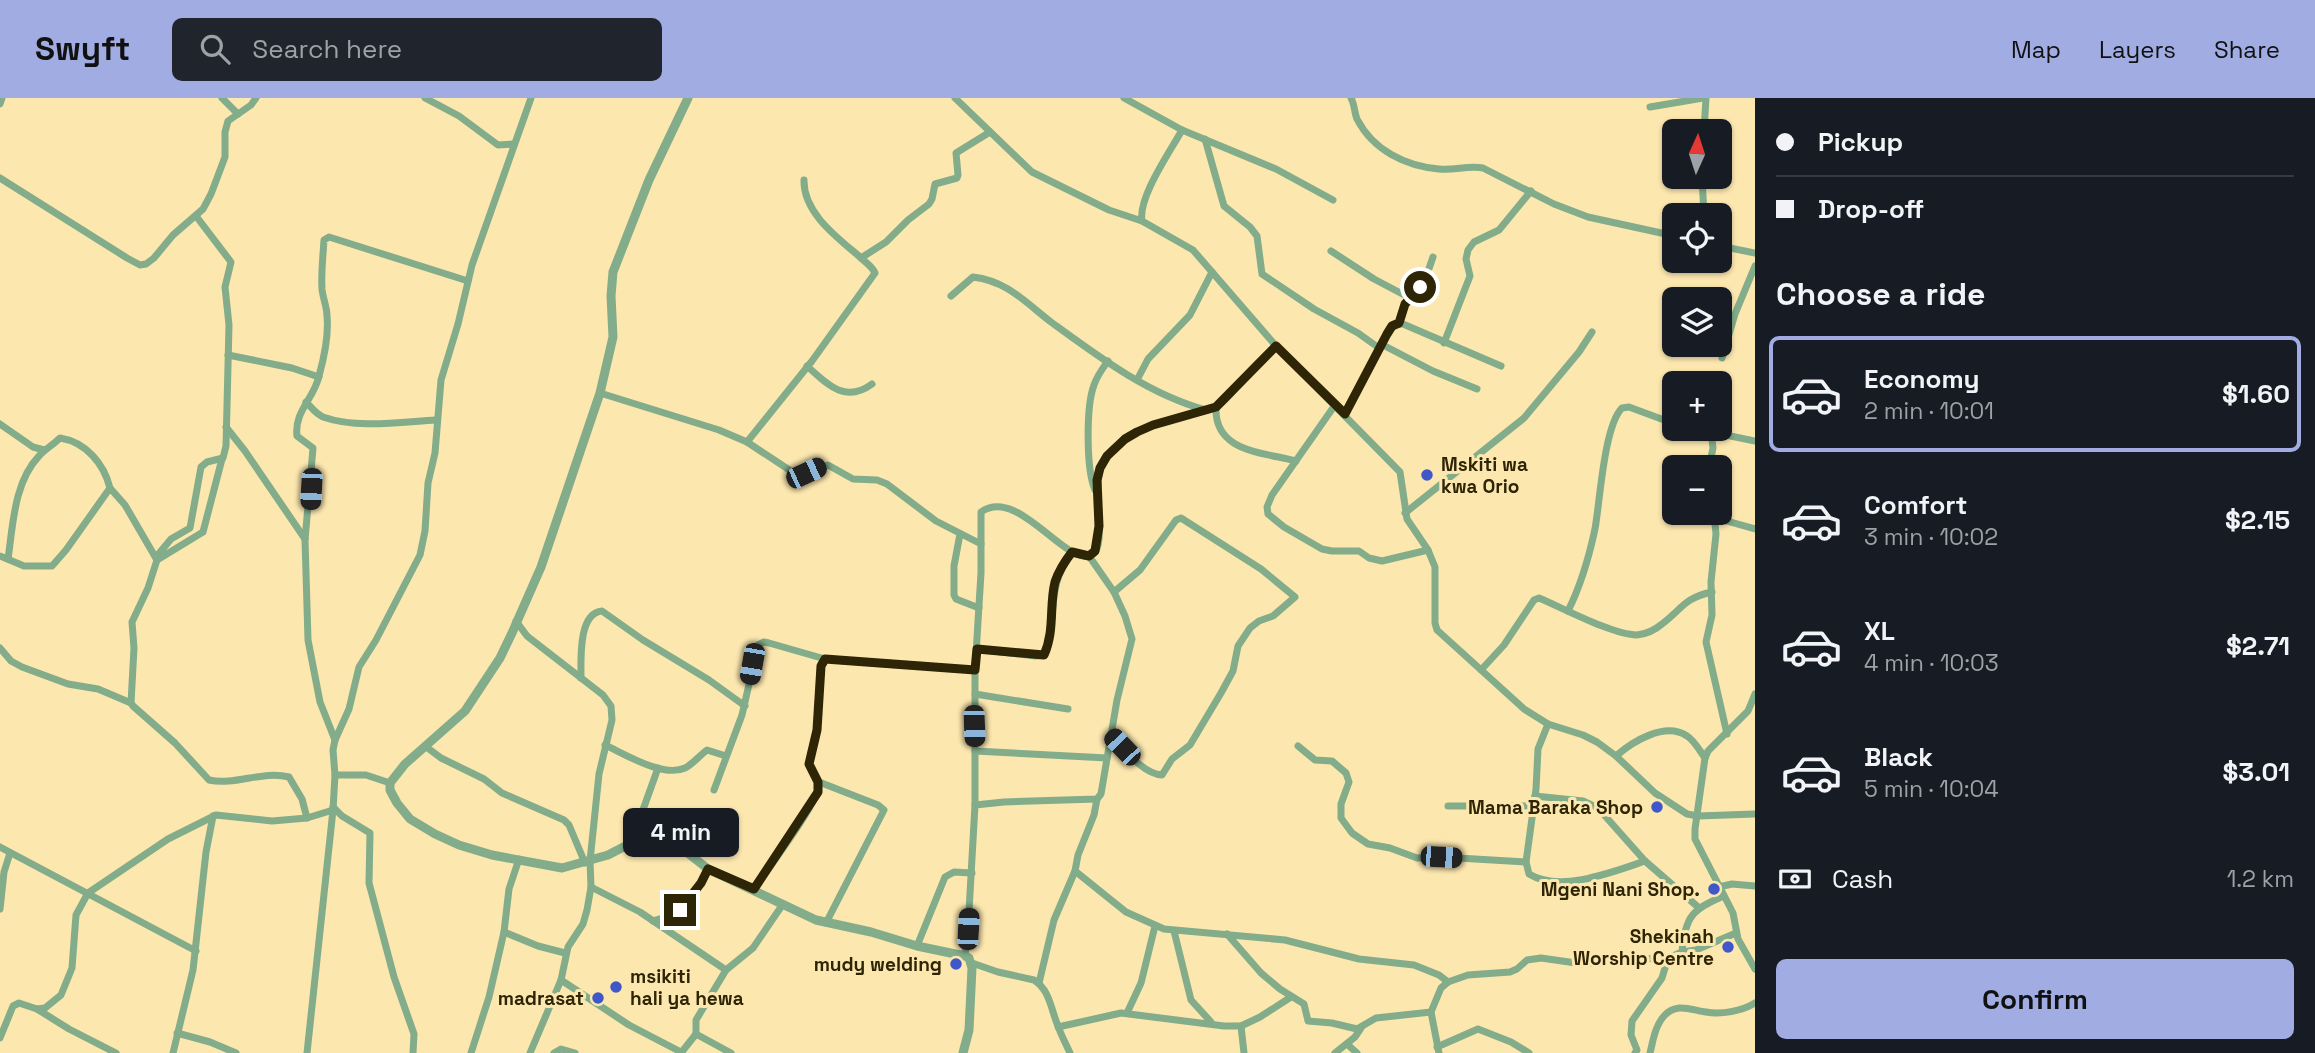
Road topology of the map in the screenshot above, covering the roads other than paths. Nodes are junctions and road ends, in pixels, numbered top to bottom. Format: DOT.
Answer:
graph roads {
  1 [pos="2,98"];
  2 [pos="222,98"];
  3 [pos="256,98"];
  4 [pos="425,98"];
  5 [pos="531,98"];
  6 [pos="688,98"];
  7 [pos="955,98"];
  8 [pos="1124,98"];
  9 [pos="1351,98"];
  10 [pos="1705,98"];
  11 [pos="440,102"];
  12 [pos="0,104"];
  13 [pos="1650,107"];
  14 [pos="238,114"];
  15 [pos="1704,119"];
  16 [pos="1182,130"];
  17 [pos="990,132"];
  18 [pos="1205,139"];
  19 [pos="514,144"];
  20 [pos="0,178"];
  21 [pos="804,180"];
  22 [pos="1531,191"];
  23 [pos="1333,200"];
  24 [pos="196,216"];
  25 [pos="1142,221"];
  26 [pos="1662,233"];
  27 [pos="1732,248"];
  28 [pos="1331,251"];
  29 [pos="1755,253"];
  30 [pos="1433,257"];
  31 [pos="861,258"];
  32 [pos="1755,266"];
  33 [pos="1213,272"];
  34 [pos="468,281"];
  35 [pos="951,296"];
  36 [pos="1409,298"];
  37 [pos="1399,323"];
  38 [pos="1592,332"];
  39 [pos="1444,342"];
  40 [pos="1276,346"];
  41 [pos="1380,346"];
  42 [pos="228,355"];
  43 [pos="1723,358"];
  44 [pos="1108,361"];
  45 [pos="807,366"];
  46 [pos="1501,366"];
  47 [pos="319,377"];
  48 [pos="1137,380"];
  49 [pos="872,384"];
  50 [pos="1477,389"];
  51 [pos="600,393"];
  52 [pos="306,402"];
  53 [pos="1335,405"];
  54 [pos="1216,407"];
  55 [pos="1206,410"];
  56 [pos="1345,414"];
  57 [pos="1662,419"];
  58 [pos="436,420"];
  59 [pos="0,424"];
  60 [pos="226,427"];
  61 [pos="1732,437"];
  62 [pos="1755,441"];
  63 [pos="747,442"];
  64 [pos="44,450"];
  65 [pos="222,459"];
  66 [pos="1296,461"];
  67 [pos="110,488"];
  68 [pos="1097,494"];
  69 [pos="1405,513"];
  70 [pos="1732,522"];
  71 [pos="1715,525"];
  72 [pos="1755,529"];
  73 [pos="960,534"];
  74 [pos="305,540"];
  75 [pos="981,544"];
  76 [pos="1428,550"];
  77 [pos="1072,552"];
  78 [pos="0,556"];
  79 [pos="1089,556"];
  80 [pos="8,559"];
  81 [pos="156,559"];
  82 [pos="1114,592"];
  83 [pos="1712,592"];
  84 [pos="979,608"];
  85 [pos="1567,611"];
  86 [pos="516,621"];
  87 [pos="0,648"];
  88 [pos="977,649"];
  89 [pos="825,659"];
  90 [pos="975,670"];
  91 [pos="1481,670"];
  92 [pos="581,678"];
  93 [pos="975,694"];
  94 [pos="1755,694"];
  95 [pos="131,703"];
  96 [pos="745,706"];
  97 [pos="1068,709"];
  98 [pos="1752,712"];
  99 [pos="1548,723"];
  100 [pos="1727,734"];
  101 [pos="1111,736"];
  102 [pos="335,740"];
  103 [pos="605,745"];
  104 [pos="425,746"];
  105 [pos="1298,746"];
  106 [pos="975,751"];
  107 [pos="726,755"];
  108 [pos="1616,756"];
  109 [pos="1107,758"];
  110 [pos="1705,758"];
  111 [pos="658,768"];
  112 [pos="335,775"];
  113 [pos="818,782"];
  114 [pos="390,783"];
  115 [pos="714,790"];
  116 [pos="1535,796"];
  117 [pos="1097,799"];
  118 [pos="975,805"];
  119 [pos="1448,806"];
  120 [pos="1534,806"];
  121 [pos="333,809"];
  122 [pos="1755,814"];
  123 [pos="213,816"];
  124 [pos="1698,816"];
  125 [pos="307,818"];
  126 [pos="631,844"];
  127 [pos="0,847"];
  128 [pos="10,853"];
  129 [pos="519,859"];
  130 [pos="588,862"];
  131 [pos="1525,862"];
  132 [pos="1645,862"];
  133 [pos="708,869"];
  134 [pos="1075,872"];
  135 [pos="972,873"];
  136 [pos="1755,886"];
  137 [pos="591,887"];
  138 [pos="1719,887"];
  139 [pos="754,889"];
  140 [pos="88,893"];
  141 [pos="1724,896"];
  142 [pos="783,904"];
  143 [pos="1698,907"];
  144 [pos="0,909"];
  145 [pos="653,921"];
  146 [pos="826,923"];
  147 [pos="1155,926"];
  148 [pos="1174,931"];
  149 [pos="504,932"];
  150 [pos="1736,933"];
  151 [pos="1227,934"];
  152 [pos="917,946"];
  153 [pos="196,951"];
  154 [pos="1682,952"];
  155 [pos="565,953"];
  156 [pos="1668,958"];
  157 [pos="968,959"];
  158 [pos="1755,969"];
  159 [pos="726,970"];
  160 [pos="561,980"];
  161 [pos="1448,982"];
  162 [pos="1039,983"];
  163 [pos="1291,997"];
  164 [pos="1755,1003"];
  165 [pos="37,1009"];
  166 [pos="1431,1012"];
  167 [pos="1127,1013"];
  168 [pos="3,1018"];
  169 [pos="1212,1023"];
  170 [pos="1241,1026"];
  171 [pos="1058,1027"];
  172 [pos="1361,1028"];
  173 [pos="177,1033"];
  174 [pos="696,1034"];
  175 [pos="0,1038"];
  176 [pos="1347,1044"];
  177 [pos="1438,1050"];
  178 [pos="1637,1052"];
  179 [pos="116,1053"];
  180 [pos="173,1053"];
  181 [pos="236,1053"];
  182 [pos="307,1053"];
  183 [pos="413,1053"];
  184 [pos="471,1053"];
  185 [pos="530,1053"];
  186 [pos="554,1053"];
  187 [pos="575,1053"];
  188 [pos="681,1053"];
  189 [pos="731,1053"];
  190 [pos="963,1053"];
  191 [pos="1070,1053"];
  192 [pos="1244,1053"];
  193 [pos="1335,1053"];
  194 [pos="1357,1053"];
  195 [pos="1529,1053"];
  196 [pos="1650,1053"];
  1 -- 12 [label="street"];
  2 -- 14 [label="street"];
  3 -- 14 [label="street"];
  4 -- 11 [label="street"];
  5 -- 19 [label="street"];
  6 -- 51 [label="street"];
  7 -- 17 [label="street"];
  8 -- 16 [label="street"];
  9 -- 22 [label="street"];
  10 -- 13 [label="street"];
  10 -- 15 [label="street"];
  11 -- 19 [label="street"];
  14 -- 24 [label="street"];
  16 -- 18 [label="street"];
  16 -- 25 [label="street"];
  17 -- 25 [label="street"];
  17 -- 31 [label="street"];
  18 -- 23 [label="street"];
  18 -- 41 [label="street"];
  19 -- 34 [label="street"];
  20 -- 24 [label="street"];
  21 -- 31 [label="street"];
  22 -- 26 [label="street"];
  22 -- 39 [label="street"];
  24 -- 42 [label="street"];
  25 -- 33 [label="street"];
  27 -- 29 [label="street"];
  28 -- 36 [label="street"];
  30 -- 36 [label="street"];
  31 -- 45 [label="street"];
  32 -- 43 [label="street"];
  33 -- 40 [label="street"];
  33 -- 48 [label="street"];
  34 -- 47 [label="street"];
  34 -- 58 [label="street"];
  35 -- 44 [label="street"];
  36 -- 37 [label="street"];
  37 -- 39 [label="street"];
  37 -- 41 [label="street"];
  38 -- 69 [label="street"];
  39 -- 46 [label="street"];
  40 -- 53 [label="street"];
  40 -- 54 [label="street"];
  41 -- 50 [label="street"];
  41 -- 56 [label="street"];
  42 -- 47 [label="street"];
  42 -- 60 [label="street"];
  44 -- 48 [label="street"];
  44 -- 68 [label="street"];
  45 -- 49 [label="street"];
  45 -- 63 [label="street"];
  47 -- 52 [label="street"];
  48 -- 55 [label="street"];
  51 -- 63 [label="street"];
  51 -- 86 [label="street"];
  52 -- 58 [label="street"];
  52 -- 74 [label="street"];
  53 -- 56 [label="street"];
  53 -- 66 [label="street"];
  54 -- 55 [label="street"];
  54 -- 66 [label="street"];
  55 -- 68 [label="street"];
  56 -- 69 [label="street"];
  57 -- 85 [label="street"];
  58 -- 102 [label="street"];
  59 -- 64 [label="street"];
  60 -- 65 [label="street"];
  60 -- 74 [label="street"];
  61 -- 62 [label="street"];
  63 -- 73 [label="street"];
  64 -- 67 [label="street"];
  64 -- 80 [label="street"];
  65 -- 81 [label="street"];
  65 -- 81 [label="street"];
  66 -- 76 [label="street"];
  67 -- 80 [label="street"];
  67 -- 81 [label="street"];
  68 -- 79 [label="street"];
  69 -- 76 [label="street"];
  70 -- 72 [label="street"];
  71 -- 83 [label="street"];
  73 -- 75 [label="street"];
  73 -- 84 [label="street"];
  74 -- 102 [label="street"];
  75 -- 77 [label="street"];
  75 -- 84 [label="street"];
  76 -- 91 [label="street"];
  77 -- 79 [label="street"];
  77 -- 88 [label="street"];
  78 -- 80 [label="street"];
  79 -- 82 [label="street"];
  81 -- 95 [label="street"];
  82 -- 101 [label="street"];
  82 -- 101 [label="street"];
  83 -- 85 [label="street"];
  83 -- 100 [label="street"];
  84 -- 88 [label="street"];
  85 -- 91 [label="street"];
  86 -- 92 [label="street"];
  86 -- 104 [label="street"];
  87 -- 95 [label="street"];
  88 -- 90 [label="street"];
  89 -- 90 [label="street"];
  89 -- 96 [label="street"];
  89 -- 113 [label="street"];
  90 -- 93 [label="street"];
  91 -- 99 [label="street"];
  92 -- 96 [label="street"];
  92 -- 103 [label="street"];
  93 -- 97 [label="street"];
  93 -- 106 [label="street"];
  94 -- 98 [label="street"];
  95 -- 125 [label="street"];
  96 -- 107 [label="street"];
  98 -- 100 [label="street"];
  99 -- 108 [label="street"];
  99 -- 116 [label="street"];
  100 -- 110 [label="street"];
  101 -- 109 [label="street"];
  102 -- 112 [label="street"];
  103 -- 111 [label="street"];
  103 -- 130 [label="street"];
  104 -- 114 [label="street"];
  104 -- 130 [label="street"];
  105 -- 131 [label="street"];
  106 -- 109 [label="street"];
  106 -- 118 [label="street"];
  107 -- 111 [label="street"];
  107 -- 115 [label="street"];
  108 -- 110 [label="street"];
  108 -- 124 [label="street"];
  109 -- 117 [label="street"];
  110 -- 124 [label="street"];
  111 -- 126 [label="street"];
  112 -- 114 [label="street"];
  112 -- 121 [label="street"];
  113 -- 139 [label="street"];
  113 -- 146 [label="street"];
  114 -- 129 [label="street"];
  116 -- 120 [label="street"];
  116 -- 132 [label="street"];
  117 -- 118 [label="street"];
  117 -- 134 [label="street"];
  118 -- 135 [label="street"];
  119 -- 120 [label="street"];
  120 -- 131 [label="street"];
  121 -- 125 [label="street"];
  121 -- 182 [label="street"];
  121 -- 183 [label="street"];
  122 -- 124 [label="street"];
  123 -- 125 [label="street"];
  123 -- 140 [label="street"];
  123 -- 153 [label="street"];
  124 -- 138 [label="street"];
  126 -- 130 [label="street"];
  126 -- 133 [label="street"];
  127 -- 128 [label="street"];
  128 -- 140 [label="street"];
  128 -- 144 [label="street"];
  129 -- 130 [label="street"];
  129 -- 149 [label="street"];
  130 -- 137 [label="street"];
  131 -- 132 [label="street"];
  132 -- 143 [label="street"];
  133 -- 139 [label="street"];
  133 -- 145 [label="street"];
  134 -- 147 [label="street"];
  134 -- 162 [label="street"];
  135 -- 152 [label="street"];
  135 -- 157 [label="street"];
  136 -- 138 [label="street"];
  137 -- 145 [label="street"];
  137 -- 155 [label="street"];
  138 -- 141 [label="street"];
  139 -- 142 [label="street"];
  140 -- 153 [label="street"];
  140 -- 165 [label="street"];
  141 -- 143 [label="street"];
  141 -- 150 [label="street"];
  142 -- 146 [label="street"];
  142 -- 159 [label="street"];
  143 -- 154 [label="street"];
  145 -- 159 [label="street"];
  146 -- 152 [label="street"];
  147 -- 148 [label="street"];
  147 -- 167 [label="street"];
  148 -- 151 [label="street"];
  148 -- 169 [label="street"];
  149 -- 155 [label="street"];
  149 -- 184 [label="street"];
  150 -- 154 [label="street"];
  150 -- 158 [label="street"];
  151 -- 161 [label="street"];
  151 -- 163 [label="street"];
  152 -- 157 [label="street"];
  153 -- 173 [label="street"];
  154 -- 156 [label="street"];
  155 -- 160 [label="street"];
  156 -- 161 [label="street"];
  156 -- 178 [label="street"];
  157 -- 162 [label="street"];
  157 -- 190 [label="street"];
  159 -- 174 [label="street"];
  160 -- 185 [label="street"];
  160 -- 188 [label="street"];
  161 -- 166 [label="street"];
  162 -- 171 [label="street"];
  163 -- 170 [label="street"];
  163 -- 172 [label="street"];
  164 -- 196 [label="street"];
  165 -- 168 [label="street"];
  165 -- 179 [label="street"];
  166 -- 172 [label="street"];
  166 -- 177 [label="street"];
  167 -- 169 [label="street"];
  167 -- 171 [label="street"];
  168 -- 175 [label="street"];
  169 -- 170 [label="street"];
  170 -- 192 [label="street"];
  171 -- 191 [label="street"];
  172 -- 176 [label="street"];
  173 -- 180 [label="street"];
  173 -- 181 [label="street"];
  174 -- 188 [label="street"];
  174 -- 189 [label="street"];
  176 -- 193 [label="street"];
  176 -- 194 [label="street"];
  177 -- 195 [label="street"];
  186 -- 187 [label="street"];
}
